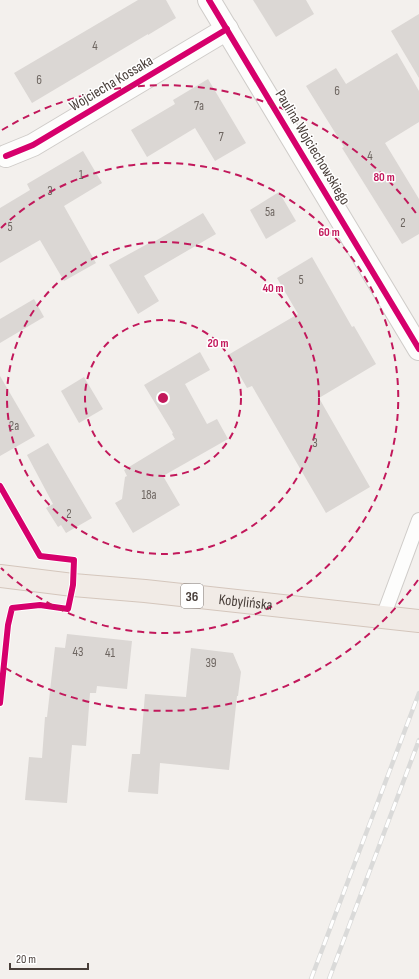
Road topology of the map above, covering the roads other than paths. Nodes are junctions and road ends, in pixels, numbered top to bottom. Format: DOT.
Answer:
graph roads {
  1 [pos="210,0"];
  2 [pos="227,29"];
  3 [pos="6,156"];
  4 [pos="419,350"];
  5 [pos="419,520"];
  6 [pos="0,576"];
  7 [pos="383,617"];
  8 [pos="419,621"];
  1 -- 2 [label="street, Paulina Wojciechowskiego"];
  2 -- 3 [label="street, Wojciecha Kossaka"];
  2 -- 4 [label="street, Paulina Wojciechowskiego"];
  5 -- 7 [label="lane"];
  6 -- 7 [label="main road, Kobylińska / 36"];
  7 -- 8 [label="main road, Kobylińska / 36"];
}
